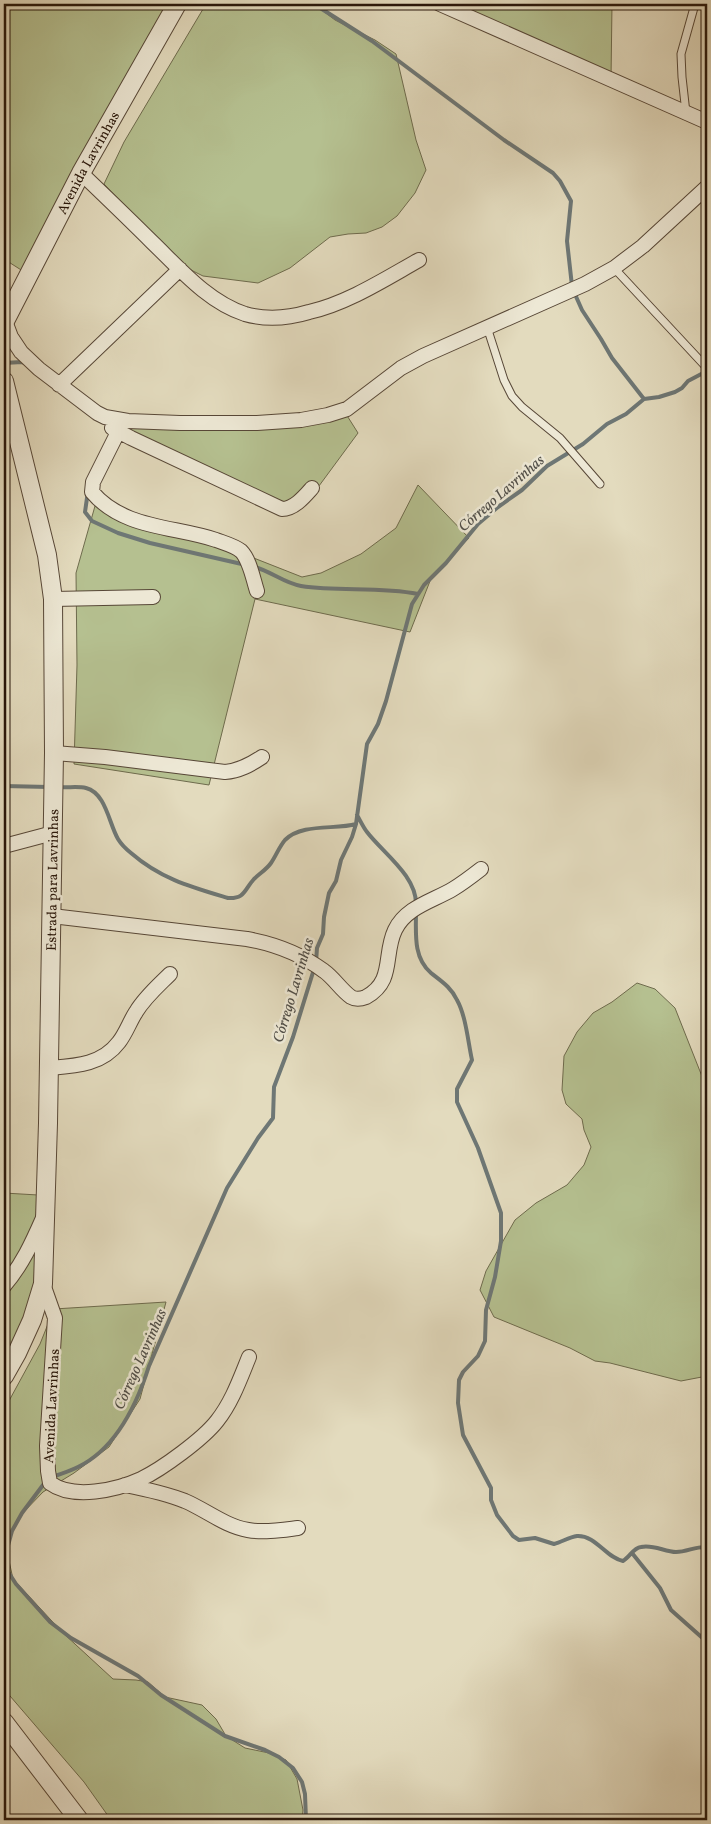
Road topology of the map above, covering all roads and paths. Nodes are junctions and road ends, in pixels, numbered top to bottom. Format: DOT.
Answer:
graph roads {
  1 [pos="177,4"];
  2 [pos="440,4"];
  3 [pos="695,4"];
  4 [pos="686,113"];
  5 [pos="707,122"];
  6 [pos="81,173"];
  7 [pos="707,187"];
  8 [pos="420,260"];
  9 [pos="614,268"];
  10 [pos="180,269"];
  11 [pos="4,322"];
  12 [pos="487,326"];
  13 [pos="707,368"];
  14 [pos="4,381"];
  15 [pos="59,385"];
  16 [pos="105,417"];
  17 [pos="118,432"];
  18 [pos="600,484"];
  19 [pos="312,488"];
  20 [pos="257,590"];
  21 [pos="153,597"];
  22 [pos="53,599"];
  23 [pos="54,753"];
  24 [pos="262,757"];
  25 [pos="53,832"];
  26 [pos="4,846"];
  27 [pos="481,869"];
  28 [pos="52,916"];
  29 [pos="170,974"];
  30 [pos="49,1068"];
  31 [pos="46,1213"];
  32 [pos="43,1284"];
  33 [pos="4,1286"];
  34 [pos="249,1357"];
  35 [pos="4,1376"];
  36 [pos="124,1485"];
  37 [pos="298,1528"];
  38 [pos="4,1722"];
  39 [pos="79,1820"];
  1 -- 6 [label="street, Avenida Lavrinhas"];
  2 -- 4 [label="street"];
  3 -- 4 [label="lane"];
  4 -- 5 [label="street"];
  6 -- 10 [label="street"];
  6 -- 11 [label="street, Avenida Lavrinhas"];
  7 -- 9 [label="street"];
  8 -- 10 [label="street"];
  9 -- 12 [label="street"];
  9 -- 13 [label="lane"];
  10 -- 15 [label="street"];
  11 -- 15 [label="street"];
  12 -- 16 [label="street"];
  12 -- 18 [label="lane"];
  14 -- 22 [label="street, Estrada para Lavrinhas"];
  15 -- 16 [label="street"];
  16 -- 17 [label="street"];
  17 -- 19 [label="street"];
  17 -- 20 [label="street"];
  21 -- 22 [label="street"];
  22 -- 23 [label="street, Estrada para Lavrinhas"];
  23 -- 24 [label="street"];
  23 -- 25 [label="street, Estrada para Lavrinhas"];
  25 -- 26 [label="street"];
  25 -- 28 [label="street, Estrada para Lavrinhas"];
  27 -- 28 [label="street"];
  28 -- 30 [label="street, Estrada para Lavrinhas"];
  29 -- 30 [label="street"];
  30 -- 31 [label="street, Estrada para Lavrinhas"];
  31 -- 32 [label="street, Estrada para Lavrinhas"];
  31 -- 33 [label="street"];
  32 -- 35 [label="street, Estrada para Lavrinhas"];
  32 -- 36 [label="street, Avenida Lavrinhas"];
  34 -- 36 [label="street"];
  36 -- 37 [label="street"];
  38 -- 39 [label="street"];
}
